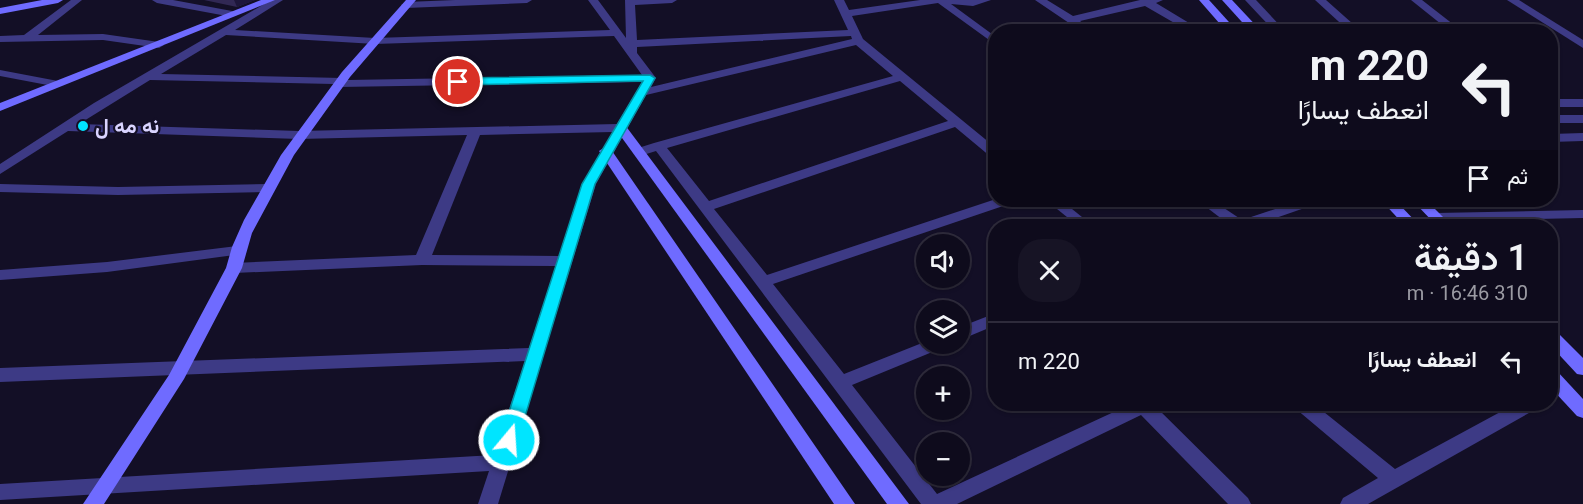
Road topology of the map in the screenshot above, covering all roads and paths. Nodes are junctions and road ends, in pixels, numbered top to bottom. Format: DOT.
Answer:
graph roads {
  1 [pos="57,0"];
  2 [pos="77,0"];
  3 [pos="158,0"];
  4 [pos="270,0"];
  5 [pos="278,0"];
  6 [pos="527,0"];
  7 [pos="593,0"];
  8 [pos="672,0"];
  9 [pos="838,0"];
  10 [pos="940,0"];
  11 [pos="986,0"];
  12 [pos="1040,0"];
  13 [pos="1204,0"];
  14 [pos="1227,0"];
  15 [pos="1250,0"];
  16 [pos="1320,0"];
  17 [pos="1416,0"];
  18 [pos="1512,0"];
  19 [pos="409,1"];
  20 [pos="630,1"];
  21 [pos="1149,1"];
  22 [pos="0,10"];
  23 [pos="232,14"];
  24 [pos="845,14"];
  25 [pos="1075,22"];
  26 [pos="1069,24"];
  27 [pos="1078,24"];
  28 [pos="1186,24"];
  29 [pos="1226,24"];
  30 [pos="1250,24"];
  31 [pos="1273,24"];
  32 [pos="1348,24"];
  33 [pos="1448,24"];
  34 [pos="1550,24"];
  35 [pos="1558,29"];
  36 [pos="224,32"];
  37 [pos="988,35"];
  38 [pos="856,37"];
  39 [pos="27,38"];
  40 [pos="0,39"];
  41 [pos="375,41"];
  42 [pos="626,44"];
  43 [pos="159,45"];
  44 [pos="1583,45"];
  45 [pos="0,73"];
  46 [pos="149,77"];
  47 [pos="901,77"];
  48 [pos="650,78"];
  49 [pos="340,82"];
  50 [pos="58,84"];
  51 [pos="641,93"];
  52 [pos="1558,102"];
  53 [pos="1583,103"];
  54 [pos="0,107"];
  55 [pos="1558,119"];
  56 [pos="1583,119"];
  57 [pos="957,122"];
  58 [pos="65,127"];
  59 [pos="621,128"];
  60 [pos="475,131"];
  61 [pos="298,135"];
  62 [pos="1583,137"];
  63 [pos="1558,138"];
  64 [pos="659,146"];
  65 [pos="988,147"];
  66 [pos="605,151"];
  67 [pos="640,152"];
  68 [pos="0,170"];
  69 [pos="0,188"];
  70 [pos="268,188"];
  71 [pos="988,206"];
  72 [pos="705,207"];
  73 [pos="1062,207"];
  74 [pos="1214,207"];
  75 [pos="1294,207"];
  76 [pos="1395,207"];
  77 [pos="1426,207"];
  78 [pos="1583,214"];
  79 [pos="1077,219"];
  80 [pos="1230,219"];
  81 [pos="1260,219"];
  82 [pos="1406,219"];
  83 [pos="1437,219"];
  84 [pos="1494,219"];
  85 [pos="237,251"];
  86 [pos="422,260"];
  87 [pos="564,261"];
  88 [pos="234,268"];
  89 [pos="0,275"];
  90 [pos="763,282"];
  91 [pos="988,322"];
  92 [pos="970,330"];
  93 [pos="1558,343"];
  94 [pos="916,352"];
  95 [pos="536,354"];
  96 [pos="181,367"];
  97 [pos="1583,369"];
  98 [pos="0,375"];
  99 [pos="840,383"];
  100 [pos="1558,389"];
  101 [pos="1130,411"];
  102 [pos="1152,411"];
  103 [pos="1310,411"];
  104 [pos="1517,411"];
  105 [pos="1583,411"];
  106 [pos="502,462"];
  107 [pos="1393,479"];
  108 [pos="105,485"];
  109 [pos="0,492"];
  110 [pos="1365,501"];
  111 [pos="93,504"];
  112 [pos="488,504"];
  113 [pos="845,504"];
  114 [pos="898,504"];
  115 [pos="935,504"];
  116 [pos="1241,504"];
  1 -- 22 [label="street"];
  2 -- 39 [label="street"];
  3 -- 23 [label="street"];
  4 -- 23 [label="street"];
  5 -- 36 [label="street"];
  6 -- 19 [label="street"];
  7 -- 42 [label="street"];
  8 -- 20 [label="street"];
  9 -- 24 [label="street"];
  10 -- 11 [label="street"];
  10 -- 24 [label="street"];
  10 -- 37 [label="street"];
  12 -- 25 [label="street"];
  13 -- 29 [label="street"];
  14 -- 30 [label="street"];
  15 -- 31 [label="street"];
  16 -- 32 [label="street"];
  17 -- 33 [label="street"];
  18 -- 34 [label="street"];
  19 -- 41 [label="street"];
  20 -- 42 [label="street"];
  21 -- 25 [label="street"];
  21 -- 28 [label="street"];
  23 -- 43 [label="street"];
  24 -- 38 [label="street"];
  25 -- 26 [label="street"];
  25 -- 27 [label="street"];
  35 -- 44 [label="street"];
  36 -- 41 [label="street"];
  36 -- 46 [label="street"];
  38 -- 42 [label="street"];
  38 -- 47 [label="street"];
  38 -- 51 [label="street"];
  39 -- 40 [label="street"];
  39 -- 43 [label="street"];
  41 -- 42 [label="street"];
  41 -- 49 [label="street"];
  42 -- 48 [label="street"];
  43 -- 50 [label="street"];
  45 -- 50 [label="street"];
  46 -- 49 [label="street"];
  46 -- 58 [label="street"];
  47 -- 57 [label="street"];
  47 -- 64 [label="street"];
  48 -- 49 [label="street"];
  48 -- 51 [label="street"];
  49 -- 61 [label="street"];
  50 -- 54 [label="street"];
  51 -- 59 [label="street"];
  52 -- 53 [label="street"];
  55 -- 56 [label="street"];
  57 -- 65 [label="street"];
  57 -- 72 [label="street"];
  58 -- 61 [label="street"];
  58 -- 68 [label="street"];
  59 -- 60 [label="street"];
  59 -- 66 [label="street"];
  59 -- 67 [label="street"];
  60 -- 61 [label="street"];
  60 -- 86 [label="street"];
  61 -- 70 [label="street"];
  62 -- 63 [label="street"];
  64 -- 67 [label="street"];
  64 -- 72 [label="street"];
  66 -- 87 [label="street"];
  66 -- 113 [label="street"];
  67 -- 114 [label="street"];
  69 -- 70 [label="street"];
  70 -- 85 [label="street"];
  71 -- 90 [label="street"];
  72 -- 90 [label="street"];
  73 -- 79 [label="street"];
  74 -- 80 [label="street"];
  75 -- 81 [label="street"];
  76 -- 82 [label="street"];
  77 -- 83 [label="street"];
  78 -- 84 [label="street"];
  85 -- 88 [label="street"];
  85 -- 89 [label="street"];
  86 -- 87 [label="street"];
  86 -- 88 [label="street"];
  87 -- 95 [label="street"];
  88 -- 96 [label="street"];
  90 -- 99 [label="street"];
  91 -- 92 [label="street"];
  93 -- 97 [label="street"];
  94 -- 99 [label="street"];
  95 -- 96 [label="street"];
  95 -- 106 [label="street"];
  96 -- 98 [label="street"];
  96 -- 108 [label="street"];
  99 -- 115 [label="street"];
  100 -- 105 [label="street"];
  101 -- 115 [label="street"];
  102 -- 116 [label="street"];
  103 -- 107 [label="street"];
  104 -- 107 [label="street"];
  106 -- 108 [label="street"];
  106 -- 112 [label="street"];
  107 -- 110 [label="street"];
  108 -- 109 [label="street"];
  108 -- 111 [label="street"];
}
